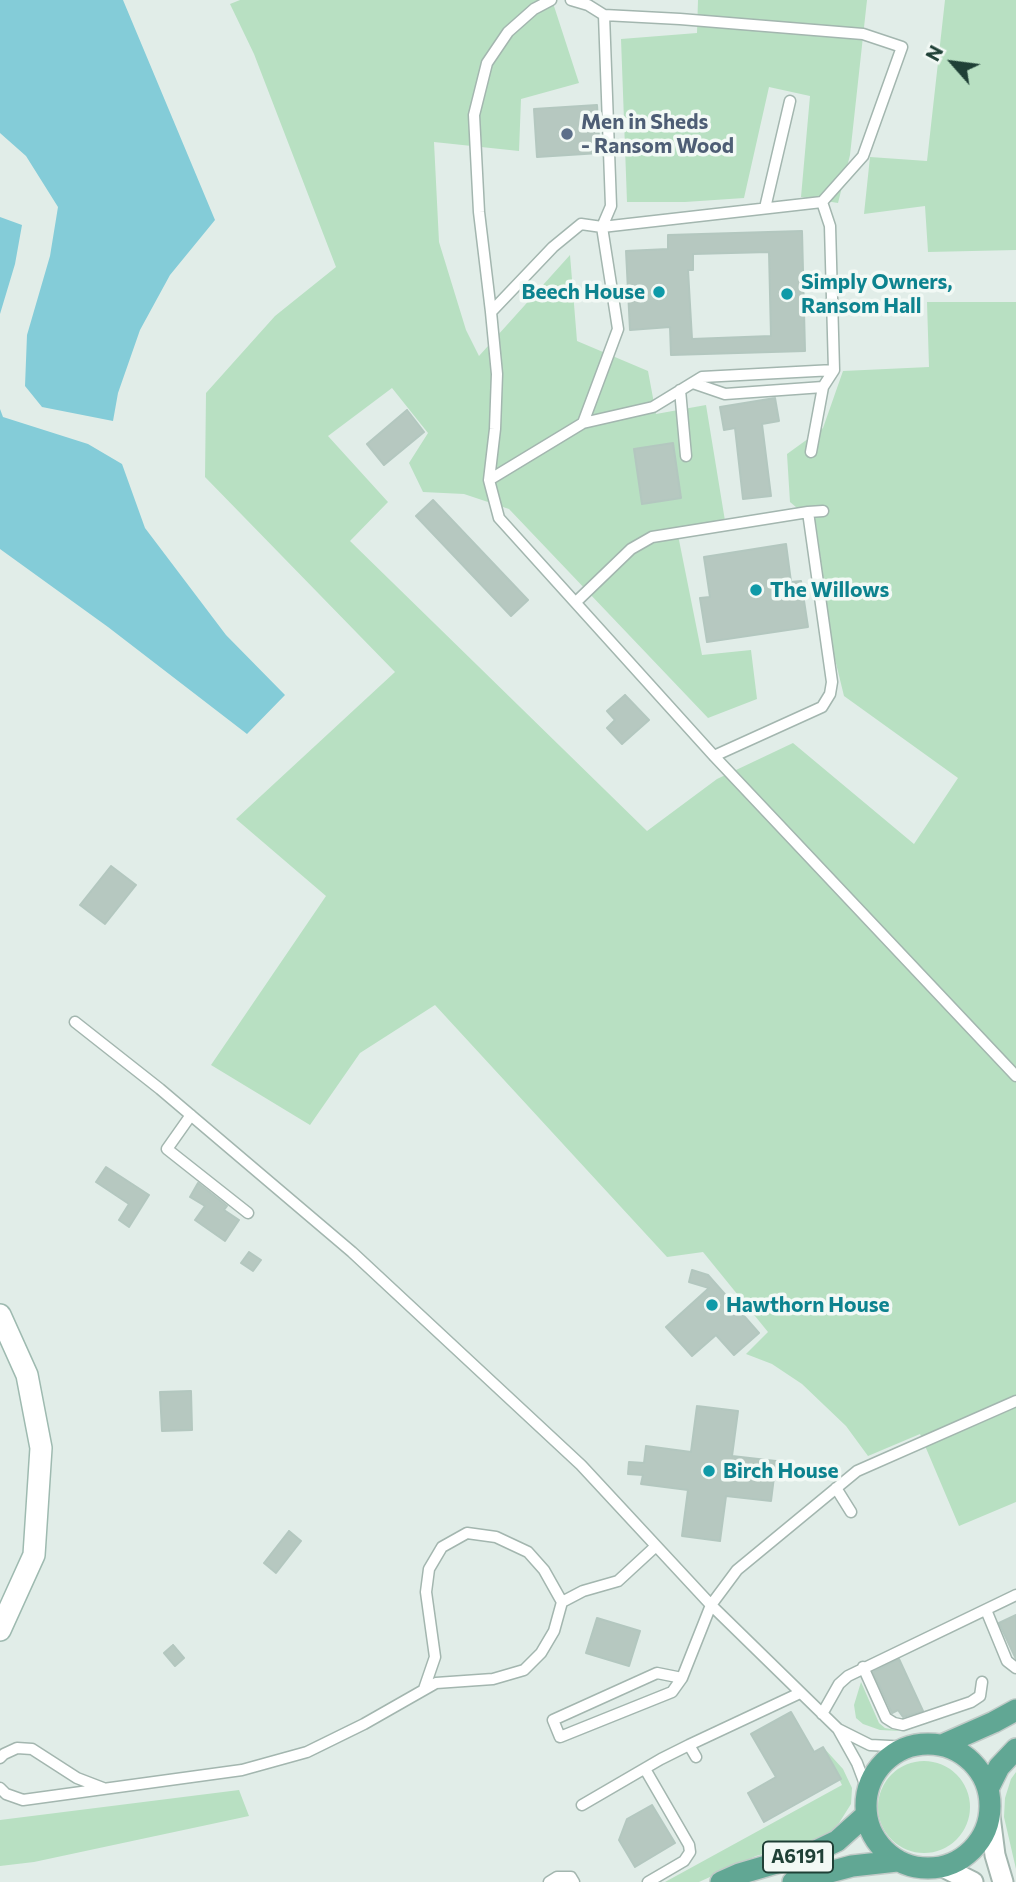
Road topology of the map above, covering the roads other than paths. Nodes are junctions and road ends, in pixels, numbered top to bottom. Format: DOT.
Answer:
graph roads {
  1 [pos="551,0"];
  2 [pos="571,0"];
  3 [pos="604,15"];
  4 [pos="790,101"];
  5 [pos="822,202"];
  6 [pos="765,208"];
  7 [pos="602,227"];
  8 [pos="491,313"];
  9 [pos="834,370"];
  10 [pos="693,383"];
  11 [pos="823,387"];
  12 [pos="680,390"];
  13 [pos="583,423"];
  14 [pos="811,452"];
  15 [pos="686,456"];
  16 [pos="489,480"];
  17 [pos="823,511"];
  18 [pos="808,512"];
  19 [pos="576,602"];
  20 [pos="713,756"];
  21 [pos="75,1022"];
  22 [pos="1016,1076"];
  23 [pos="191,1115"];
  24 [pos="248,1213"];
  25 [pos="0,1315"];
  26 [pos="1016,1401"];
  27 [pos="836,1488"];
  28 [pos="851,1512"];
  29 [pos="656,1546"];
  30 [pos="1016,1595"];
  31 [pos="562,1602"];
  32 [pos="711,1605"];
  33 [pos="986,1609"];
  34 [pos="0,1630"];
  35 [pos="863,1667"];
  36 [pos="1016,1668"];
  37 [pos="682,1678"];
  38 [pos="982,1682"];
  39 [pos="424,1689"];
  40 [pos="800,1693"];
  41 [pos="1016,1710"];
  42 [pos="822,1714"];
  43 [pos="838,1729"];
  44 [pos="689,1745"];
  45 [pos="942,1745"];
  46 [pos="909,1747"];
  47 [pos="1016,1749"];
  48 [pos="696,1757"];
  49 [pos="0,1758"];
  50 [pos="645,1769"];
  51 [pos="0,1788"];
  52 [pos="988,1788"];
  53 [pos="107,1789"];
  54 [pos="868,1792"];
  55 [pos="582,1805"];
  56 [pos="866,1815"];
  57 [pos="990,1816"];
  58 [pos="897,1861"];
  59 [pos="943,1867"];
  60 [pos="549,1882"];
  61 [pos="574,1882"];
  62 [pos="648,1882"];
  63 [pos="720,1882"];
  64 [pos="793,1882"];
  65 [pos="973,1882"];
  66 [pos="1003,1882"];
  1 -- 8 [label="lane"];
  2 -- 3 [label="lane"];
  3 -- 5 [label="lane"];
  3 -- 7 [label="lane"];
  4 -- 6 [label="lane"];
  5 -- 6 [label="lane"];
  5 -- 9 [label="lane"];
  6 -- 7 [label="lane"];
  7 -- 8 [label="lane"];
  7 -- 13 [label="lane"];
  8 -- 16 [label="lane"];
  9 -- 10 [label="lane"];
  9 -- 11 [label="lane"];
  10 -- 11 [label="lane"];
  10 -- 12 [label="lane"];
  11 -- 14 [label="lane"];
  12 -- 13 [label="lane"];
  12 -- 15 [label="lane"];
  13 -- 16 [label="lane"];
  16 -- 19 [label="lane"];
  17 -- 18 [label="lane"];
  18 -- 19 [label="lane"];
  18 -- 20 [label="lane"];
  19 -- 20 [label="lane"];
  20 -- 22 [label="lane"];
  21 -- 23 [label="lane"];
  23 -- 24 [label="lane"];
  23 -- 29 [label="lane"];
  25 -- 34 [label="street"];
  26 -- 27 [label="lane"];
  27 -- 28 [label="lane"];
  27 -- 32 [label="lane"];
  29 -- 31 [label="lane"];
  29 -- 32 [label="lane"];
  30 -- 33 [label="lane"];
  31 -- 39 [label="lane"];
  31 -- 39 [label="lane"];
  32 -- 37 [label="lane"];
  32 -- 40 [label="lane"];
  33 -- 35 [label="lane"];
  33 -- 36 [label="lane"];
  35 -- 38 [label="lane"];
  35 -- 42 [label="lane"];
  37 -- 37 [label="lane"];
  39 -- 53 [label="lane"];
  40 -- 42 [label="lane"];
  40 -- 44 [label="lane"];
  41 -- 45 [label="main road"];
  42 -- 43 [label="lane"];
  43 -- 46 [label="lane"];
  43 -- 54 [label="lane"];
  44 -- 48 [label="lane"];
  44 -- 50 [label="lane"];
  45 -- 46 [label="main road"];
  45 -- 52 [label="main road"];
  46 -- 54 [label="main road"];
  47 -- 52 [label="main road"];
  49 -- 53 [label="lane"];
  50 -- 55 [label="lane"];
  50 -- 62 [label="lane"];
  51 -- 53 [label="lane"];
  52 -- 57 [label="main road"];
  54 -- 56 [label="main road"];
  56 -- 58 [label="main road"];
  56 -- 63 [label="main road, A6191"];
  57 -- 59 [label="main road"];
  57 -- 66 [label="street"];
  58 -- 59 [label="main road"];
  58 -- 64 [label="main road, A6191"];
  59 -- 65 [label="street"];
  60 -- 61 [label="lane"];
}
